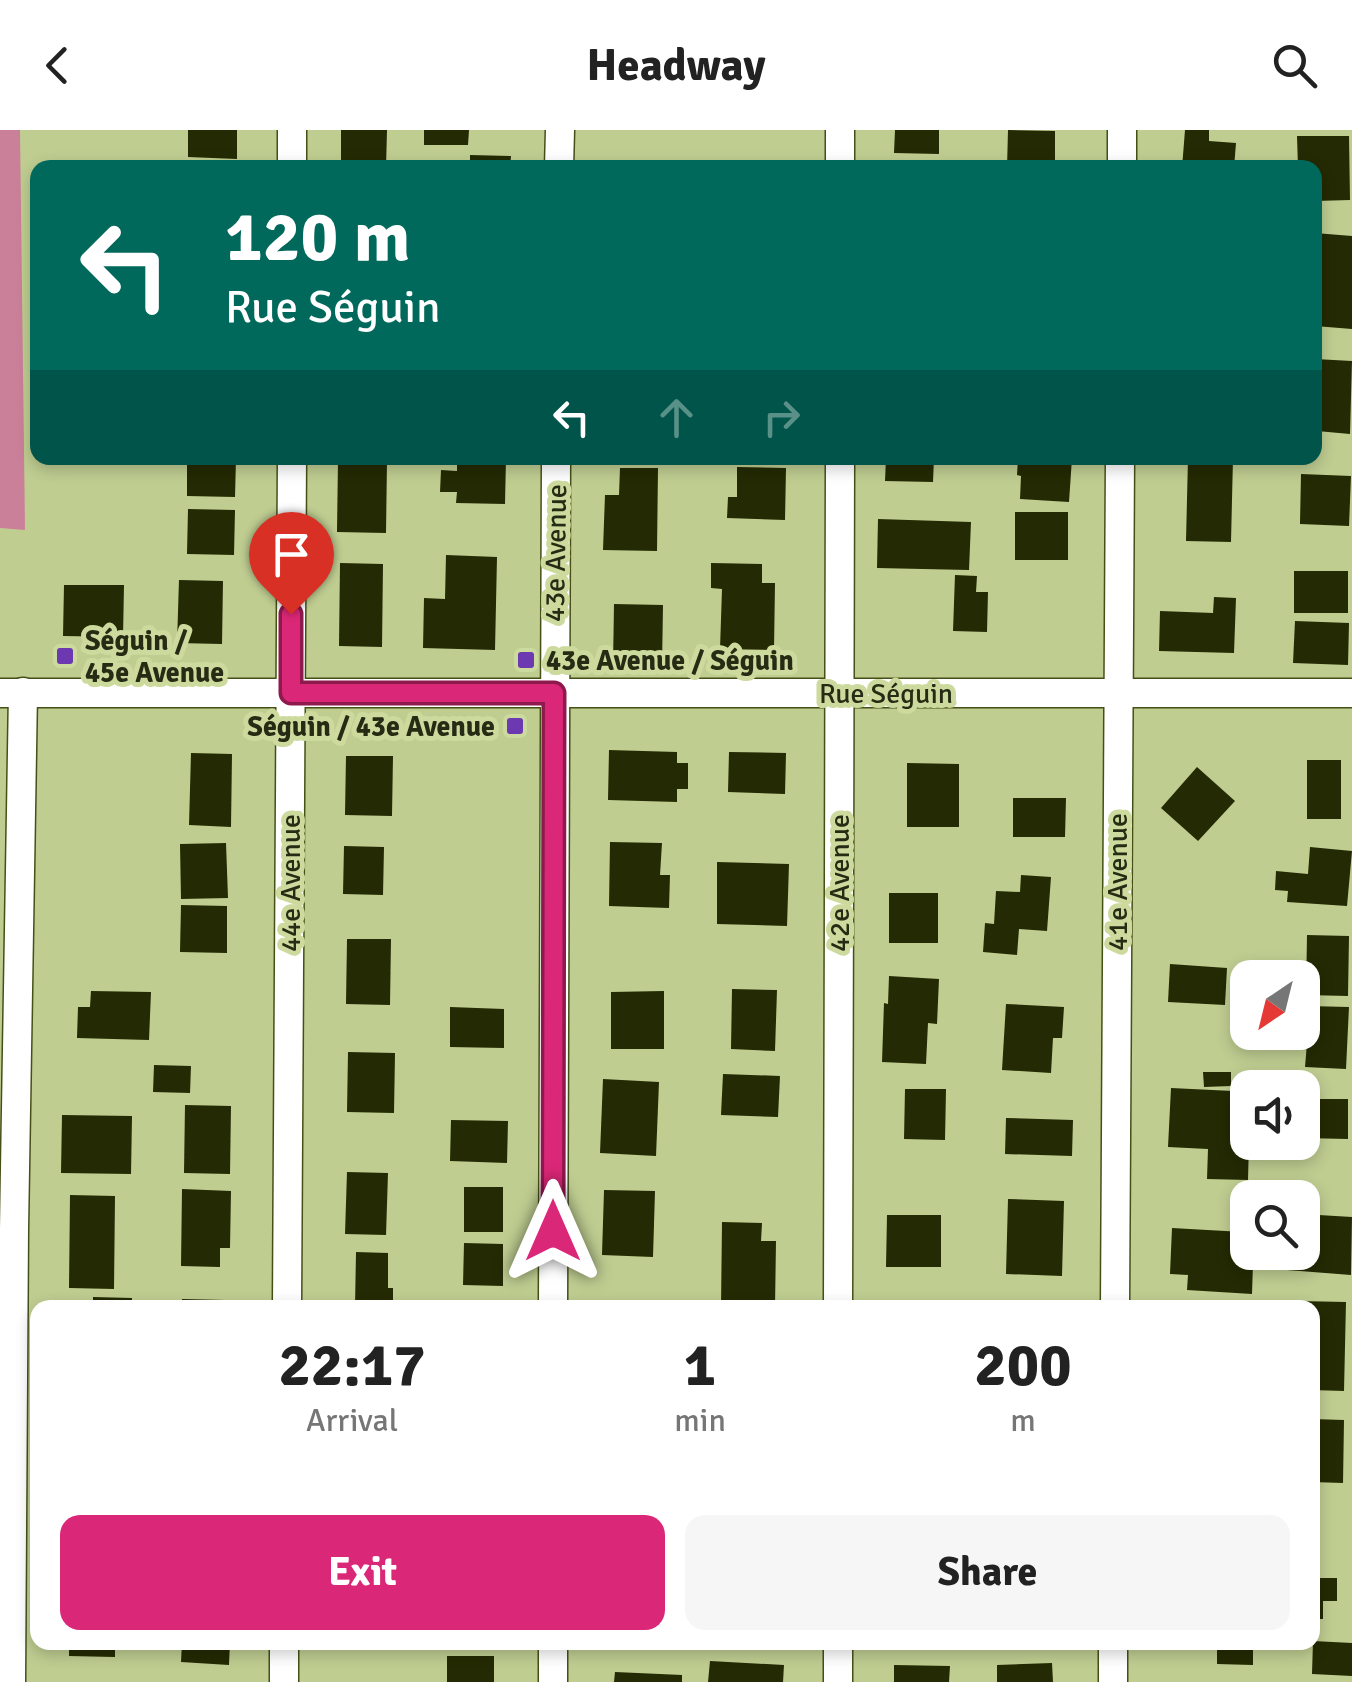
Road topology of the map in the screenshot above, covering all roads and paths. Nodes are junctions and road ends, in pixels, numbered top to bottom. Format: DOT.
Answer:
graph roads {
  1 [pos="292,130"];
  2 [pos="560,130"];
  3 [pos="840,130"];
  4 [pos="1122,130"];
  5 [pos="292,160"];
  6 [pos="559,160"];
  7 [pos="840,160"];
  8 [pos="1122,160"];
  9 [pos="292,465"];
  10 [pos="556,465"];
  11 [pos="840,465"];
  12 [pos="1120,465"];
  13 [pos="12,692"];
  14 [pos="291,693"];
  15 [pos="554,693"];
  16 [pos="839,693"];
  17 [pos="1118,693"];
  18 [pos="1352,693"];
  19 [pos="287,1300"];
  20 [pos="553,1300"];
  21 [pos="838,1300"];
  22 [pos="1115,1300"];
  23 [pos="284,1650"];
  24 [pos="553,1650"];
  25 [pos="838,1650"];
  26 [pos="1113,1650"];
  27 [pos="11,1682"];
  28 [pos="284,1682"];
  29 [pos="553,1682"];
  30 [pos="838,1682"];
  31 [pos="1113,1682"];
  1 -- 5 [label="street"];
  2 -- 6 [label="street"];
  3 -- 7 [label="street"];
  4 -- 8 [label="street"];
  9 -- 14 [label="street, 44e Avenue"];
  10 -- 15 [label="street, 43e Avenue"];
  11 -- 16 [label="street, 42e Avenue"];
  12 -- 17 [label="street, 41e Avenue"];
  13 -- 14 [label="street, Rue Séguin"];
  13 -- 27 [label="street"];
  14 -- 15 [label="street, Rue Séguin"];
  14 -- 19 [label="street, 44e Avenue"];
  15 -- 16 [label="street, Rue Séguin"];
  15 -- 20 [label="street, 43e Avenue"];
  16 -- 17 [label="street, Rue Séguin"];
  16 -- 21 [label="street, 42e Avenue"];
  17 -- 18 [label="street, Rue Séguin"];
  17 -- 22 [label="street, 41e Avenue"];
  23 -- 28 [label="street"];
  24 -- 29 [label="street"];
  25 -- 30 [label="street"];
  26 -- 31 [label="street"];
}
